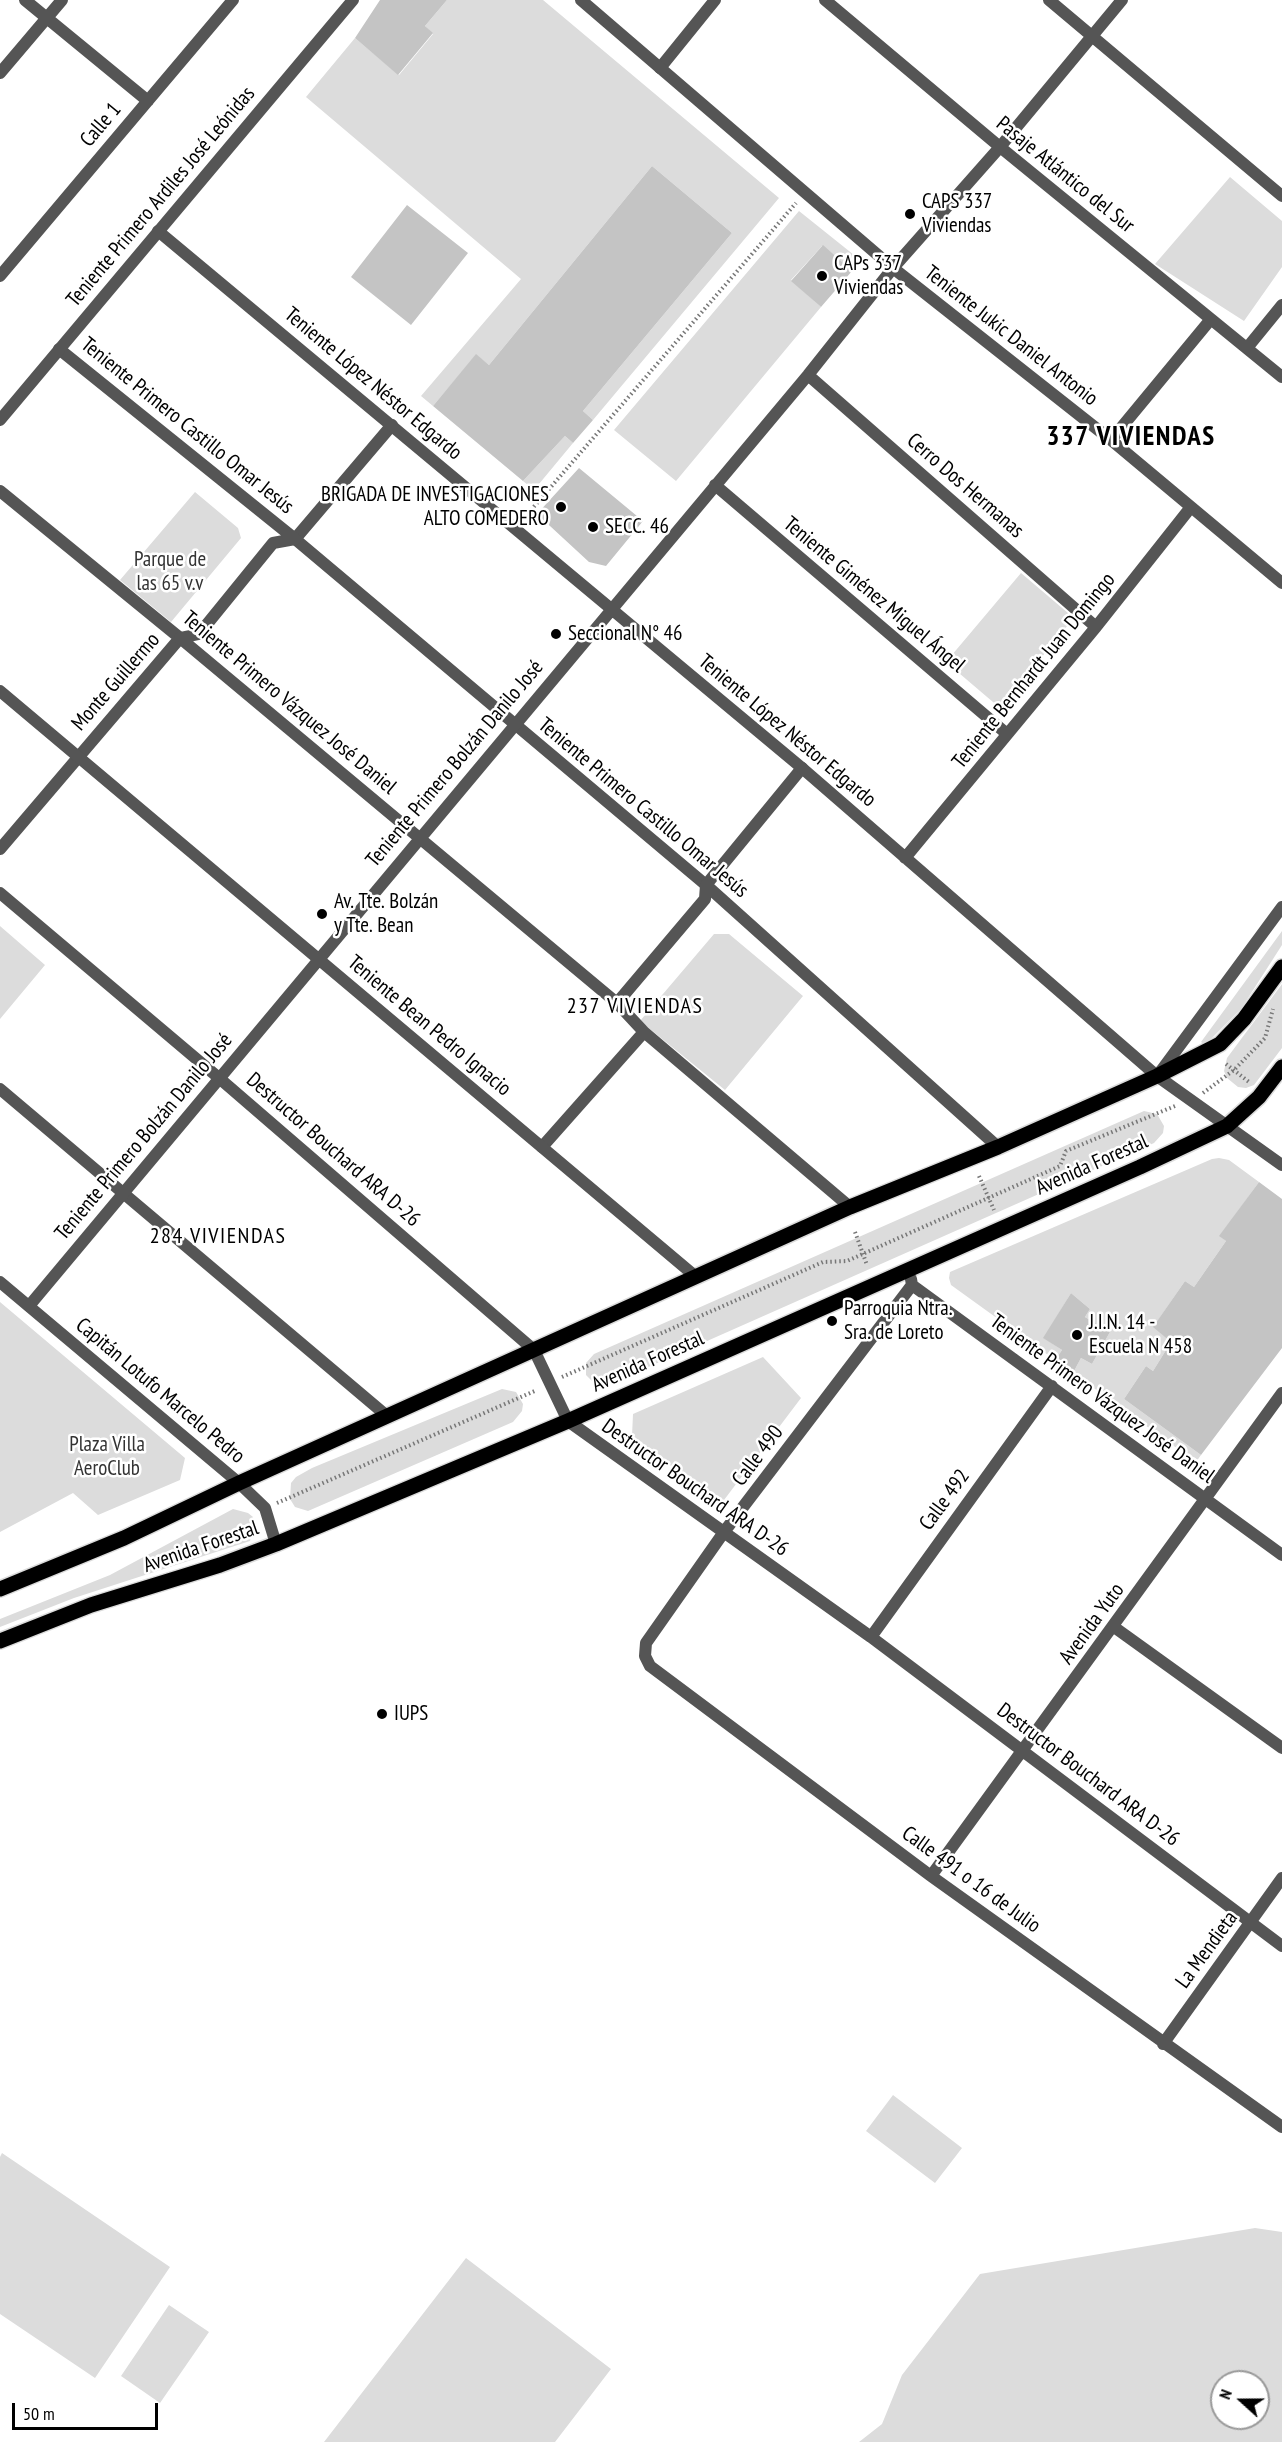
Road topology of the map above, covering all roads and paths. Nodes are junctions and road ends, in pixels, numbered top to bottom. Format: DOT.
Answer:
graph roads {
  1 [pos="25,0"];
  2 [pos="62,0"];
  3 [pos="232,0"];
  4 [pos="353,0"];
  5 [pos="581,0"];
  6 [pos="715,0"];
  7 [pos="825,0"];
  8 [pos="1049,0"];
  9 [pos="1122,0"];
  10 [pos="47,18"];
  11 [pos="1092,37"];
  12 [pos="660,68"];
  13 [pos="0,74"];
  14 [pos="148,101"];
  15 [pos="1000,147"];
  16 [pos="805,193"];
  17 [pos="1282,196"];
  18 [pos="158,231"];
  19 [pos="893,268"];
  20 [pos="0,276"];
  21 [pos="1282,305"];
  22 [pos="1211,319"];
  23 [pos="1247,348"];
  24 [pos="59,349"];
  25 [pos="808,375"];
  26 [pos="1282,377"];
  27 [pos="0,420"];
  28 [pos="392,425"];
  29 [pos="1111,440"];
  30 [pos="715,485"];
  31 [pos="0,491"];
  32 [pos="1191,507"];
  33 [pos="516,528"];
  34 [pos="295,538"];
  35 [pos="1282,584"];
  36 [pos="611,608"];
  37 [pos="1096,627"];
  38 [pos="180,638"];
  39 [pos="0,691"];
  40 [pos="514,724"];
  41 [pos="1007,734"];
  42 [pos="77,757"];
  43 [pos="802,768"];
  44 [pos="420,837"];
  45 [pos="0,849"];
  46 [pos="905,858"];
  47 [pos="706,885"];
  48 [pos="0,893"];
  49 [pos="1282,907"];
  50 [pos="318,958"];
  51 [pos="1282,967"];
  52 [pos="1278,1002"];
  53 [pos="617,1003"];
  54 [pos="644,1032"];
  55 [pos="1226,1064"];
  56 [pos="1282,1067"];
  57 [pos="1233,1070"];
  58 [pos="1157,1076"];
  59 [pos="219,1078"];
  60 [pos="1255,1086"];
  61 [pos="0,1089"];
  62 [pos="1190,1099"];
  63 [pos="1227,1126"];
  64 [pos="998,1146"];
  65 [pos="542,1147"];
  66 [pos="1282,1165"];
  67 [pos="979,1176"];
  68 [pos="124,1193"];
  69 [pos="989,1198"];
  70 [pos="850,1207"];
  71 [pos="994,1210"];
  72 [pos="855,1232"];
  73 [pos="863,1254"];
  74 [pos="867,1265"];
  75 [pos="908,1268"];
  76 [pos="695,1276"];
  77 [pos="0,1282"];
  78 [pos="912,1285"];
  79 [pos="29,1306"];
  80 [pos="534,1350"];
  81 [pos="550,1383"];
  82 [pos="1052,1386"];
  83 [pos="1282,1393"];
  84 [pos="387,1416"];
  85 [pos="568,1421"];
  86 [pos="238,1483"];
  87 [pos="1205,1500"];
  88 [pos="265,1508"];
  89 [pos="724,1532"];
  90 [pos="276,1544"];
  91 [pos="1282,1555"];
  92 [pos="0,1589"];
  93 [pos="1114,1627"];
  94 [pos="871,1637"];
  95 [pos="0,1641"];
  96 [pos="645,1656"];
  97 [pos="1282,1748"];
  98 [pos="1023,1751"];
  99 [pos="931,1876"];
  100 [pos="1282,1878"];
  101 [pos="1251,1923"];
  102 [pos="1282,1946"];
  103 [pos="1163,2044"];
  104 [pos="1282,2127"];
  1 -- 10 [label="street"];
  2 -- 10 [label="street"];
  3 -- 14 [label="street, Calle 1"];
  4 -- 18 [label="street, Teniente Primero Ardiles José Leónidas"];
  5 -- 12 [label="street, Teniente Jukic Daniel Antonio"];
  6 -- 12 [label="street"];
  7 -- 15 [label="street, Pasaje Atlántico del Sur"];
  8 -- 11 [label="street"];
  9 -- 11 [label="street, Teniente Primero Bolzán Danilo José"];
  10 -- 13 [label="street"];
  10 -- 14 [label="street"];
  11 -- 15 [label="street, Teniente Primero Bolzán Danilo José"];
  11 -- 17 [label="street"];
  12 -- 16 [label="street, Teniente Jukic Daniel Antonio"];
  14 -- 20 [label="street, Calle 1"];
  15 -- 19 [label="street, Teniente Primero Bolzán Danilo José"];
  15 -- 22 [label="street, Pasaje Atlántico del Sur"];
  16 -- 19 [label="street, Teniente Jukic Daniel Antonio"];
  16 -- 33 [label="path"];
  18 -- 24 [label="street, Teniente Primero Ardiles José Leónidas"];
  18 -- 28 [label="street, Teniente López Néstor Edgardo"];
  19 -- 25 [label="street, Teniente Primero Bolzán Danilo José"];
  19 -- 29 [label="street, Teniente Jukic Daniel Antonio"];
  21 -- 23 [label="street"];
  22 -- 23 [label="street, Pasaje Atlántico del Sur"];
  22 -- 29 [label="street"];
  23 -- 26 [label="street, Pasaje Atlántico del Sur"];
  24 -- 27 [label="street, Teniente Primero Ardiles José Leónidas"];
  24 -- 34 [label="street, Teniente Primero Castillo Omar Jesús"];
  25 -- 30 [label="street, Teniente Primero Bolzán Danilo José"];
  25 -- 37 [label="street, Cerro Dos Hermanas"];
  28 -- 33 [label="street, Teniente López Néstor Edgardo"];
  28 -- 34 [label="street, Monte Guillermo"];
  29 -- 32 [label="street, Teniente Jukic Daniel Antonio"];
  30 -- 36 [label="street, Teniente Primero Bolzán Danilo José"];
  30 -- 41 [label="street, Teniente Giménez Miguel Ángel"];
  31 -- 38 [label="street, Teniente Primero Vázquez José Daniel"];
  32 -- 35 [label="street, Teniente Jukic Daniel Antonio"];
  32 -- 37 [label="street, Teniente Bernhardt Juan Domingo"];
  33 -- 36 [label="street, Teniente López Néstor Edgardo"];
  34 -- 38 [label="street, Monte Guillermo"];
  34 -- 40 [label="street, Teniente Primero Castillo Omar Jesús"];
  36 -- 40 [label="street, Teniente Primero Bolzán Danilo José"];
  36 -- 43 [label="street, Teniente López Néstor Edgardo"];
  37 -- 41 [label="street, Teniente Bernhardt Juan Domingo"];
  38 -- 42 [label="street, Monte Guillermo"];
  38 -- 44 [label="street, Teniente Primero Vázquez José Daniel"];
  39 -- 42 [label="street, Teniente Bean Pedro Ignacio"];
  40 -- 44 [label="street, Teniente Primero Bolzán Danilo José"];
  40 -- 47 [label="street, Teniente Primero Castillo Omar Jesús"];
  41 -- 46 [label="street, Teniente Bernhardt Juan Domingo"];
  42 -- 45 [label="street, Monte Guillermo"];
  42 -- 50 [label="street, Teniente Bean Pedro Ignacio"];
  43 -- 46 [label="street, Teniente López Néstor Edgardo"];
  43 -- 47 [label="street"];
  44 -- 50 [label="street, Teniente Primero Bolzán Danilo José"];
  44 -- 53 [label="street, Teniente Primero Vázquez José Daniel"];
  46 -- 58 [label="street, Teniente López Néstor Edgardo"];
  47 -- 53 [label="street"];
  47 -- 64 [label="street, Teniente Primero Castillo Omar Jesús"];
  48 -- 59 [label="street, Destructor Bouchard ARA D-26"];
  49 -- 58 [label="street, Avenida Forestal"];
  50 -- 59 [label="street, Teniente Primero Bolzán Danilo José"];
  50 -- 65 [label="street, Teniente Bean Pedro Ignacio"];
  51 -- 58 [label="main road, Avenida Forestal"];
  52 -- 57 [label="path"];
  53 -- 54 [label="street, Teniente Primero Vázquez José Daniel"];
  54 -- 65 [label="street"];
  54 -- 70 [label="street, Teniente Primero Vázquez José Daniel"];
  55 -- 57 [label="path"];
  56 -- 63 [label="main road, Avenida Forestal"];
  57 -- 60 [label="path"];
  57 -- 62 [label="path"];
  58 -- 62 [label="street, Teniente López Néstor Edgardo"];
  58 -- 64 [label="main road, Avenida Forestal"];
  59 -- 68 [label="street, Teniente Primero Bolzán Danilo José"];
  59 -- 80 [label="street, Destructor Bouchard ARA D-26"];
  61 -- 68 [label="street"];
  62 -- 63 [label="street, Teniente López Néstor Edgardo"];
  62 -- 69 [label="path"];
  63 -- 66 [label="street, Teniente López Néstor Edgardo"];
  63 -- 75 [label="main road, Avenida Forestal"];
  64 -- 70 [label="main road, Avenida Forestal"];
  65 -- 76 [label="street, Teniente Bean Pedro Ignacio"];
  67 -- 69 [label="path"];
  68 -- 79 [label="street, Teniente Primero Bolzán Danilo José"];
  68 -- 84 [label="street"];
  69 -- 71 [label="path"];
  69 -- 73 [label="path"];
  70 -- 76 [label="main road, Avenida Forestal"];
  72 -- 73 [label="path"];
  73 -- 74 [label="path"];
  73 -- 81 [label="path"];
  75 -- 78 [label="street"];
  75 -- 85 [label="main road, Avenida Forestal"];
  76 -- 80 [label="main road, Avenida Forestal"];
  77 -- 79 [label="street, Capitán Lotufo Marcelo Pedro"];
  78 -- 82 [label="street, Teniente Primero Vázquez José Daniel"];
  78 -- 89 [label="street, Calle 490"];
  79 -- 86 [label="street, Capitán Lotufo Marcelo Pedro"];
  80 -- 81 [label="street, Destructor Bouchard ARA D-26"];
  80 -- 84 [label="main road, Avenida Forestal"];
  81 -- 85 [label="street, Destructor Bouchard ARA D-26"];
  81 -- 88 [label="path"];
  82 -- 87 [label="street, Teniente Primero Vázquez José Daniel"];
  82 -- 94 [label="street, Calle 492"];
  83 -- 87 [label="street, Avenida Yuto"];
  84 -- 86 [label="main road, Avenida Forestal"];
  85 -- 89 [label="street, Destructor Bouchard ARA D-26"];
  85 -- 90 [label="main road, Avenida Forestal"];
  86 -- 88 [label="street, Capitán Lotufo Marcelo Pedro"];
  86 -- 92 [label="main road, Avenida Forestal"];
  87 -- 91 [label="street, Teniente Primero Vázquez José Daniel"];
  87 -- 93 [label="street, Avenida Yuto"];
  88 -- 90 [label="street"];
  89 -- 94 [label="street, Destructor Bouchard ARA D-26"];
  89 -- 96 [label="street, Calle 490"];
  90 -- 95 [label="main road, Avenida Forestal"];
  93 -- 97 [label="street"];
  93 -- 98 [label="street, Avenida Yuto"];
  94 -- 98 [label="street, Destructor Bouchard ARA D-26"];
  96 -- 99 [label="street, Calle 491 o 16 de Julio"];
  98 -- 99 [label="street, Avenida Yuto"];
  98 -- 101 [label="street, Destructor Bouchard ARA D-26"];
  99 -- 103 [label="street, Calle 491 o 16 de Julio"];
  100 -- 101 [label="street, La Mendieta"];
  101 -- 102 [label="street, Destructor Bouchard ARA D-26"];
  101 -- 103 [label="street, La Mendieta"];
  103 -- 104 [label="street, Calle 491 o 16 de Julio"];
}
